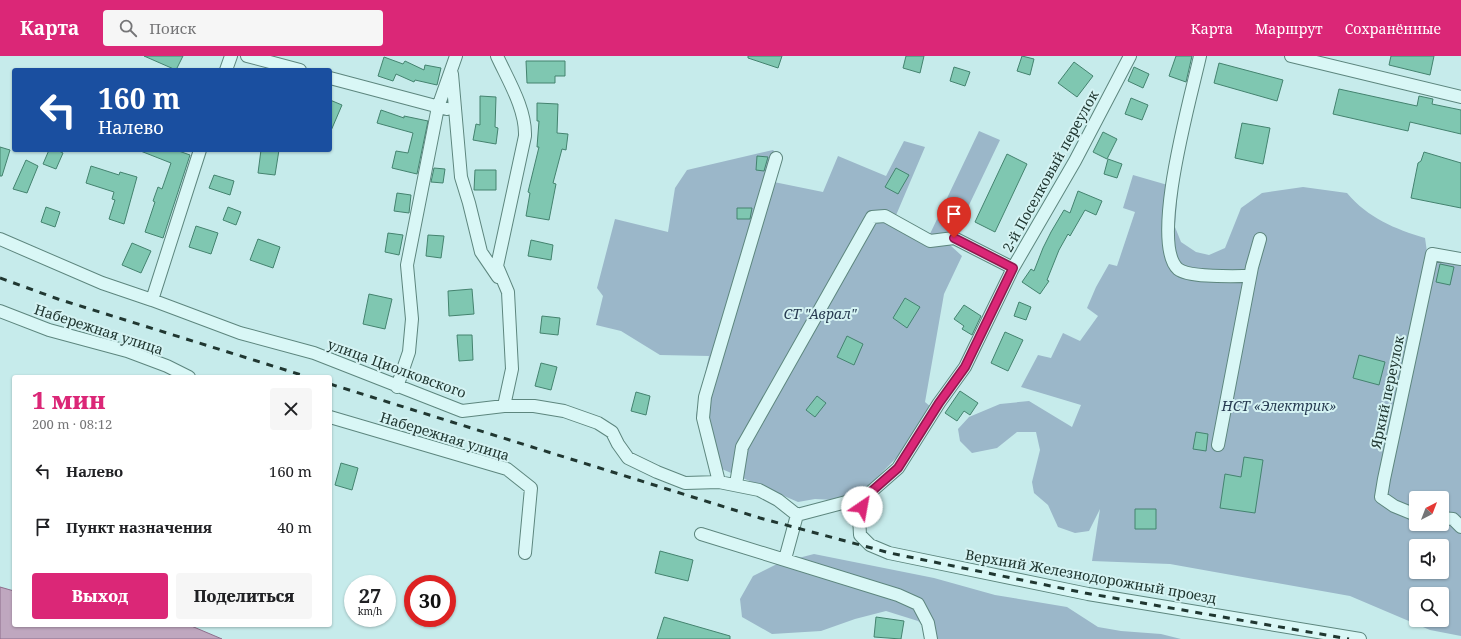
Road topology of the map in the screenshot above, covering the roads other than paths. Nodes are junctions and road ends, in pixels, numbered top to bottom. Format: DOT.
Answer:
graph roads {
  1 [pos="231,56"];
  2 [pos="247,56"];
  3 [pos="456,56"];
  4 [pos="497,56"];
  5 [pos="1130,56"];
  6 [pos="1200,56"];
  7 [pos="1291,56"];
  8 [pos="227,68"];
  9 [pos="292,68"];
  10 [pos="452,69"];
  11 [pos="332,79"];
  12 [pos="1461,97"];
  13 [pos="438,108"];
  14 [pos="455,111"];
  15 [pos="199,152"];
  16 [pos="776,158"];
  17 [pos="0,239"];
  18 [pos="1260,239"];
  19 [pos="1461,259"];
  20 [pos="1013,268"];
  21 [pos="1250,276"];
  22 [pos="508,292"];
  23 [pos="152,300"];
  24 [pos="0,311"];
  25 [pos="185,375"];
  26 [pos="396,387"];
  27 [pos="504,406"];
  28 [pos="332,418"];
  29 [pos="1218,445"];
  30 [pos="719,482"];
  31 [pos="736,484"];
  32 [pos="864,498"];
  33 [pos="1409,512"];
  34 [pos="797,514"];
  35 [pos="1449,519"];
  36 [pos="1461,527"];
  37 [pos="701,534"];
  38 [pos="525,553"];
  39 [pos="785,559"];
  40 [pos="932,639"];
  41 [pos="1360,639"];
  1 -- 8 [label="street"];
  2 -- 9 [label="street"];
  3 -- 10 [label="street"];
  4 -- 22 [label="street"];
  5 -- 20 [label="street, 2-й Поселковый переулок"];
  6 -- 21 [label="street"];
  7 -- 12 [label="street"];
  10 -- 13 [label="street"];
  10 -- 14 [label="street"];
  11 -- 13 [label="street"];
  13 -- 14 [label="street"];
  13 -- 26 [label="street"];
  14 -- 22 [label="street"];
  15 -- 23 [label="street"];
  16 -- 30 [label="street"];
  17 -- 23 [label="street, улица Циолковского"];
  18 -- 21 [label="street"];
  19 -- 33 [label="street, Яркий переулок"];
  20 -- 31 [label="street"];
  20 -- 32 [label="street, 2-й Поселковый переулок"];
  21 -- 29 [label="street"];
  22 -- 27 [label="street"];
  23 -- 26 [label="street, улица Циолковского"];
  24 -- 25 [label="street, Набережная улица"];
  26 -- 27 [label="street, улица Циолковского"];
  27 -- 30 [label="street, улица Циолковского"];
  28 -- 38 [label="street, Набережная улица"];
  30 -- 31 [label="street, улица Циолковского"];
  31 -- 34 [label="street, улица Циолковского"];
  32 -- 34 [label="street"];
  32 -- 41 [label="street, Верхний Железнодорожный проезд"];
  34 -- 39 [label="street"];
  35 -- 36 [label="street"];
  37 -- 39 [label="street"];
  39 -- 40 [label="street"];
}
